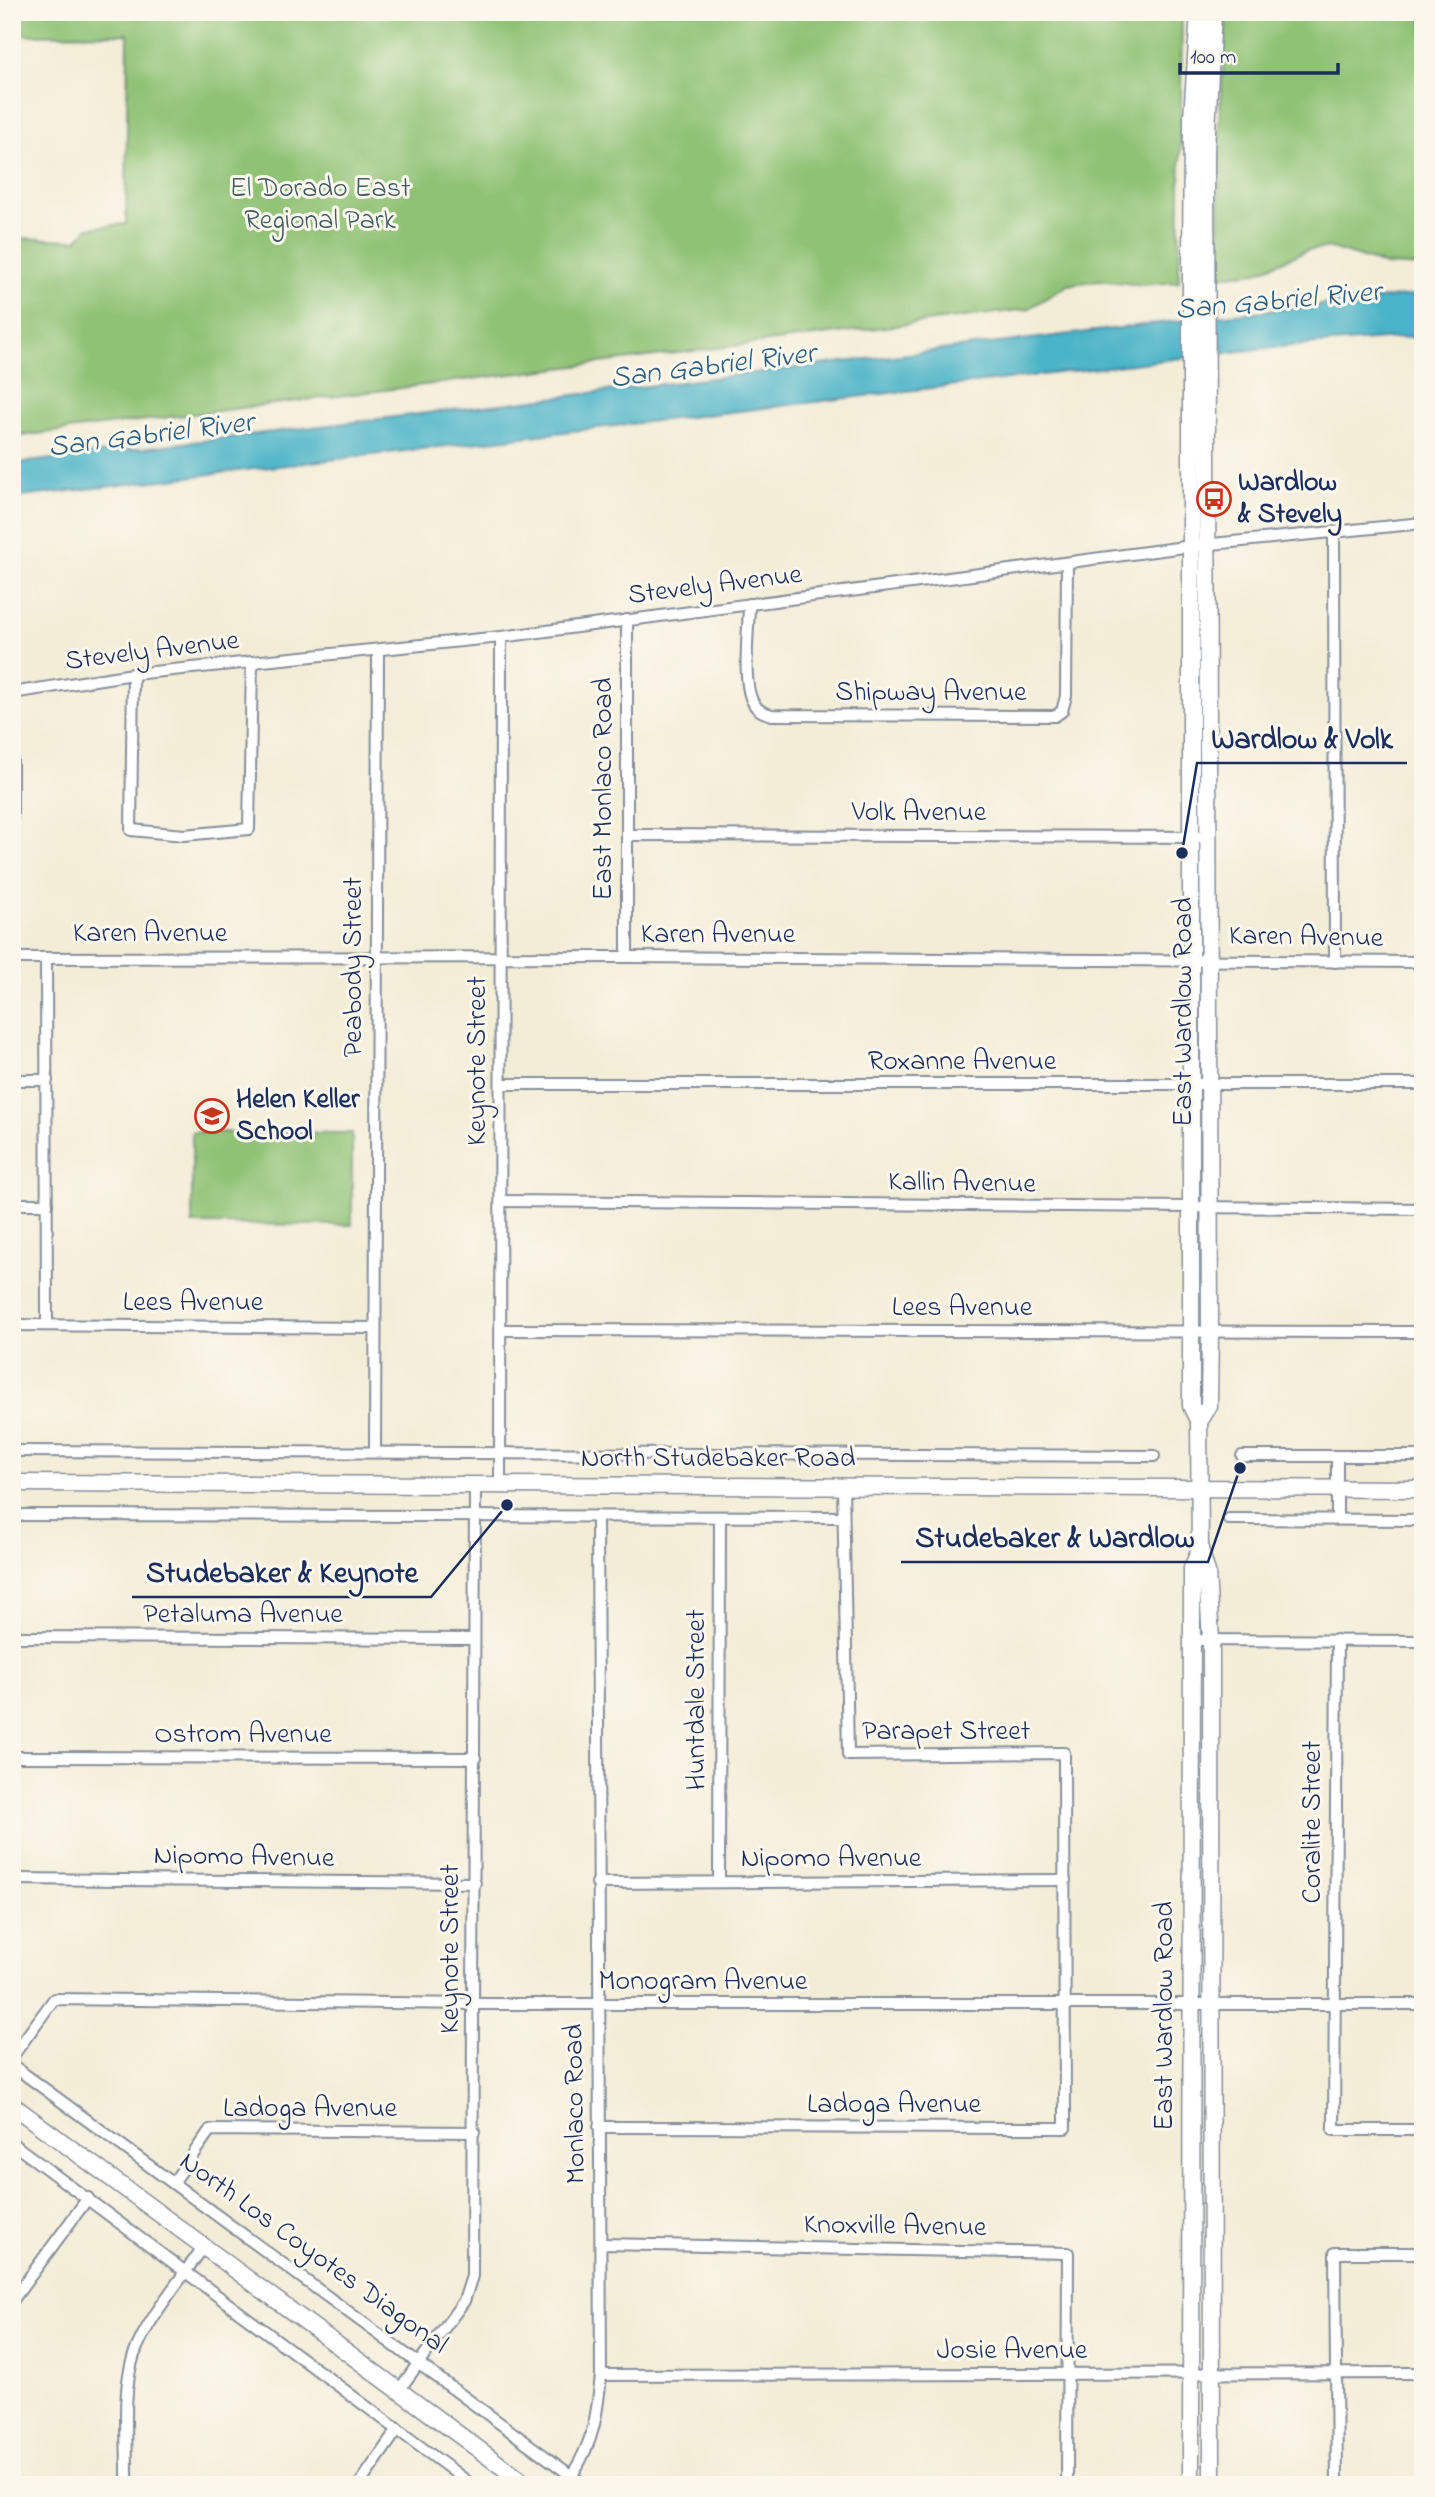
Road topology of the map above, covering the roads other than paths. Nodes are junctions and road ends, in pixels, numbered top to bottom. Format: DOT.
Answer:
graph roads {
  1 [pos="1199,12"];
  2 [pos="1213,12"];
  3 [pos="1199,265"];
  4 [pos="1423,523"];
  5 [pos="1334,532"];
  6 [pos="1200,545"];
  7 [pos="1067,563"];
  8 [pos="749,604"];
  9 [pos="627,620"];
  10 [pos="501,637"];
  11 [pos="377,650"];
  12 [pos="252,662"];
  13 [pos="133,674"];
  14 [pos="12,693"];
  15 [pos="12,727"];
  16 [pos="12,817"];
  17 [pos="627,835"];
  18 [pos="1192,837"];
  19 [pos="1210,837"];
  20 [pos="377,957"];
  21 [pos="627,957"];
  22 [pos="12,958"];
  23 [pos="46,958"];
  24 [pos="502,958"];
  25 [pos="1192,959"];
  26 [pos="1210,959"];
  27 [pos="1335,962"];
  28 [pos="1423,962"];
  29 [pos="12,1080"];
  30 [pos="47,1080"];
  31 [pos="501,1084"];
  32 [pos="1423,1084"];
  33 [pos="1192,1085"];
  34 [pos="1210,1085"];
  35 [pos="501,1201"];
  36 [pos="12,1204"];
  37 [pos="47,1204"];
  38 [pos="1210,1209"];
  39 [pos="1423,1209"];
  40 [pos="1192,1210"];
  41 [pos="12,1325"];
  42 [pos="47,1325"];
  43 [pos="374,1328"];
  44 [pos="501,1330"];
  45 [pos="1210,1331"];
  46 [pos="1192,1332"];
  47 [pos="1423,1332"];
  48 [pos="1199,1422"];
  49 [pos="12,1451"];
  50 [pos="374,1452"];
  51 [pos="500,1452"];
  52 [pos="1154,1456"];
  53 [pos="1242,1456"];
  54 [pos="1337,1456"];
  55 [pos="1423,1456"];
  56 [pos="12,1483"];
  57 [pos="475,1485"];
  58 [pos="500,1485"];
  59 [pos="842,1486"];
  60 [pos="1199,1488"];
  61 [pos="1337,1489"];
  62 [pos="1423,1489"];
  63 [pos="12,1515"];
  64 [pos="475,1516"];
  65 [pos="597,1516"];
  66 [pos="720,1517"];
  67 [pos="843,1517"];
  68 [pos="1229,1519"];
  69 [pos="1337,1519"];
  70 [pos="1423,1520"];
  71 [pos="1200,1550"];
  72 [pos="12,1637"];
  73 [pos="474,1639"];
  74 [pos="1192,1640"];
  75 [pos="1211,1640"];
  76 [pos="1337,1640"];
  77 [pos="1423,1641"];
  78 [pos="12,1757"];
  79 [pos="475,1758"];
  80 [pos="12,1879"];
  81 [pos="1065,1880"];
  82 [pos="719,1882"];
  83 [pos="475,1883"];
  84 [pos="597,1884"];
  85 [pos="474,2004"];
  86 [pos="1066,2004"];
  87 [pos="1423,2004"];
  88 [pos="598,2005"];
  89 [pos="1191,2005"];
  90 [pos="1211,2005"];
  91 [pos="1335,2005"];
  92 [pos="12,2057"];
  93 [pos="12,2065"];
  94 [pos="12,2105"];
  95 [pos="599,2127"];
  96 [pos="1423,2130"];
  97 [pos="474,2132"];
  98 [pos="12,2143"];
  99 [pos="173,2183"];
  100 [pos="88,2198"];
  101 [pos="601,2244"];
  102 [pos="204,2246"];
  103 [pos="1423,2253"];
  104 [pos="186,2273"];
  105 [pos="12,2301"];
  106 [pos="419,2365"];
  107 [pos="1336,2372"];
  108 [pos="1423,2372"];
  109 [pos="1068,2374"];
  110 [pos="601,2375"];
  111 [pos="1191,2375"];
  112 [pos="1212,2375"];
  113 [pos="399,2390"];
  114 [pos="398,2429"];
  115 [pos="572,2475"];
  116 [pos="128,2485"];
  117 [pos="359,2485"];
  118 [pos="472,2485"];
  119 [pos="527,2485"];
  120 [pos="584,2485"];
  121 [pos="1067,2485"];
  122 [pos="1191,2485"];
  123 [pos="1212,2485"];
  124 [pos="1337,2485"];
  1 -- 3 [label="main road, East Wardlow Road"];
  2 -- 3 [label="main road, East Wardlow Road"];
  3 -- 6 [label="main road, East Wardlow Road"];
  4 -- 5 [label="street, Stevely Avenue"];
  5 -- 6 [label="street, Stevely Avenue"];
  5 -- 27 [label="street"];
  6 -- 7 [label="street, Stevely Avenue"];
  6 -- 18 [label="main road, East Wardlow Road"];
  6 -- 19 [label="main road, East Wardlow Road"];
  7 -- 8 [label="street, Stevely Avenue"];
  7 -- 8 [label="street, Shipway Avenue"];
  8 -- 9 [label="street, Stevely Avenue"];
  9 -- 10 [label="street, Stevely Avenue"];
  9 -- 17 [label="street, East Monlaco Road"];
  10 -- 11 [label="street, Stevely Avenue"];
  10 -- 24 [label="street, Keynote Street"];
  11 -- 12 [label="street, Stevely Avenue"];
  11 -- 20 [label="street, Peabody Street"];
  12 -- 13 [label="street, Stevely Avenue"];
  12 -- 13 [label="street"];
  13 -- 14 [label="street, Stevely Avenue"];
  15 -- 16 [label="street"];
  17 -- 18 [label="street, Volk Avenue"];
  17 -- 21 [label="street, East Monlaco Road"];
  18 -- 19 [label="street, Volk Avenue"];
  18 -- 25 [label="main road, East Wardlow Road"];
  19 -- 26 [label="main road, East Wardlow Road"];
  20 -- 23 [label="street, Karen Avenue"];
  20 -- 24 [label="street, Karen Avenue"];
  20 -- 43 [label="street, Peabody Street"];
  21 -- 24 [label="street, Karen Avenue"];
  21 -- 25 [label="street, Karen Avenue"];
  22 -- 23 [label="street, Karen Avenue"];
  23 -- 30 [label="street"];
  24 -- 31 [label="street, Keynote Street"];
  25 -- 26 [label="street, Karen Avenue"];
  25 -- 33 [label="main road, East Wardlow Road"];
  26 -- 27 [label="street, Karen Avenue"];
  26 -- 34 [label="main road, East Wardlow Road"];
  27 -- 28 [label="street, Karen Avenue"];
  29 -- 30 [label="street"];
  30 -- 37 [label="street"];
  31 -- 33 [label="street, Roxanne Avenue"];
  31 -- 35 [label="street, Keynote Street"];
  32 -- 34 [label="street, Roxanne Avenue"];
  33 -- 34 [label="street, Roxanne Avenue"];
  33 -- 40 [label="main road, East Wardlow Road"];
  34 -- 38 [label="main road, East Wardlow Road"];
  35 -- 40 [label="street, Kallin Avenue"];
  35 -- 44 [label="street, Keynote Street"];
  36 -- 37 [label="street"];
  37 -- 42 [label="street"];
  38 -- 39 [label="street, Kallin Avenue"];
  38 -- 40 [label="street, Kallin Avenue"];
  38 -- 45 [label="main road, East Wardlow Road"];
  40 -- 46 [label="main road, East Wardlow Road"];
  41 -- 42 [label="street, Lees Avenue"];
  42 -- 43 [label="street, Lees Avenue"];
  43 -- 50 [label="street, Peabody Street"];
  44 -- 46 [label="street, Lees Avenue"];
  44 -- 51 [label="street, Keynote Street"];
  45 -- 46 [label="street, Lees Avenue"];
  45 -- 47 [label="street, Lees Avenue"];
  45 -- 48 [label="main road, East Wardlow Road"];
  46 -- 48 [label="main road, East Wardlow Road"];
  48 -- 60 [label="main road, East Wardlow Road"];
  49 -- 50 [label="street, North Studebaker Road"];
  50 -- 51 [label="street, North Studebaker Road"];
  51 -- 52 [label="street, North Studebaker Road"];
  51 -- 58 [label="street, Keynote Street"];
  53 -- 54 [label="street"];
  54 -- 55 [label="street"];
  54 -- 61 [label="street"];
  56 -- 57 [label="main road, North Studebaker Road"];
  57 -- 58 [label="main road, North Studebaker Road"];
  57 -- 64 [label="street, Keynote Street"];
  58 -- 59 [label="main road, North Studebaker Road"];
  59 -- 60 [label="main road, North Studebaker Road"];
  59 -- 67 [label="street, Parapet Street"];
  60 -- 61 [label="main road, North Studebaker Road"];
  60 -- 71 [label="main road, East Wardlow Road"];
  61 -- 62 [label="main road, North Studebaker Road"];
  61 -- 69 [label="street"];
  63 -- 64 [label="street, North Studebaker Road"];
  64 -- 65 [label="street, North Studebaker Road"];
  64 -- 73 [label="street, Keynote Street"];
  65 -- 66 [label="street, North Studebaker Road"];
  65 -- 84 [label="street, Monlaco Road"];
  66 -- 67 [label="street, North Studebaker Road"];
  66 -- 82 [label="street, Huntdale Street"];
  67 -- 81 [label="street, Parapet Street"];
  68 -- 69 [label="street"];
  69 -- 70 [label="street"];
  71 -- 74 [label="main road, East Wardlow Road"];
  71 -- 75 [label="main road, East Wardlow Road"];
  72 -- 73 [label="street, Petaluma Avenue"];
  73 -- 79 [label="street, Keynote Street"];
  74 -- 75 [label="street"];
  74 -- 89 [label="main road, East Wardlow Road"];
  75 -- 76 [label="street"];
  75 -- 90 [label="main road, East Wardlow Road"];
  76 -- 77 [label="street"];
  76 -- 91 [label="street, Coralite Street"];
  78 -- 79 [label="street, Ostrom Avenue"];
  79 -- 83 [label="street, Keynote Street"];
  80 -- 83 [label="street, Nipomo Avenue"];
  81 -- 82 [label="street, Nipomo Avenue"];
  81 -- 86 [label="street, Parapet Street"];
  82 -- 84 [label="street, Nipomo Avenue"];
  83 -- 85 [label="street, Keynote Street"];
  84 -- 88 [label="street, Monlaco Road"];
  85 -- 88 [label="street, Monogram Avenue"];
  85 -- 92 [label="street, Monogram Avenue"];
  85 -- 97 [label="street, Keynote Street"];
  86 -- 88 [label="street, Monogram Avenue"];
  86 -- 89 [label="street, Monogram Avenue"];
  86 -- 95 [label="street, Ladoga Avenue"];
  87 -- 91 [label="street, Monogram Avenue"];
  88 -- 95 [label="street, Monlaco Road"];
  89 -- 90 [label="street, Monogram Avenue"];
  89 -- 111 [label="main road, East Wardlow Road"];
  90 -- 91 [label="street, Monogram Avenue"];
  90 -- 112 [label="main road, East Wardlow Road"];
  91 -- 96 [label="street"];
  93 -- 99 [label="street, North Los Coyotes Diagonal"];
  94 -- 102 [label="main road, North Los Coyotes Diagonal"];
  95 -- 101 [label="street, Monlaco Road"];
  97 -- 99 [label="street, Ladoga Avenue"];
  97 -- 106 [label="street, Keynote Street"];
  98 -- 100 [label="street"];
  99 -- 106 [label="street, North Los Coyotes Diagonal"];
  100 -- 104 [label="street"];
  100 -- 105 [label="street"];
  101 -- 109 [label="street, Knoxville Avenue"];
  101 -- 110 [label="street, Monlaco Road"];
  102 -- 104 [label="street"];
  102 -- 113 [label="main road, North Los Coyotes Diagonal"];
  103 -- 107 [label="street"];
  104 -- 114 [label="street"];
  104 -- 116 [label="street"];
  106 -- 113 [label="street, Keynote Street"];
  106 -- 115 [label="street, North Los Coyotes Diagonal"];
  107 -- 108 [label="street, Josie Avenue"];
  107 -- 112 [label="street, Josie Avenue"];
  107 -- 124 [label="street"];
  109 -- 110 [label="street, Josie Avenue"];
  109 -- 111 [label="street, Josie Avenue"];
  109 -- 121 [label="street"];
  110 -- 115 [label="street, Monlaco Road"];
  111 -- 112 [label="street, Josie Avenue"];
  111 -- 122 [label="main road, East Wardlow Road"];
  112 -- 123 [label="main road, East Wardlow Road"];
  113 -- 119 [label="main road, North Los Coyotes Diagonal"];
  114 -- 117 [label="street"];
  114 -- 118 [label="street"];
  115 -- 120 [label="street, North Los Coyotes Diagonal"];
}
